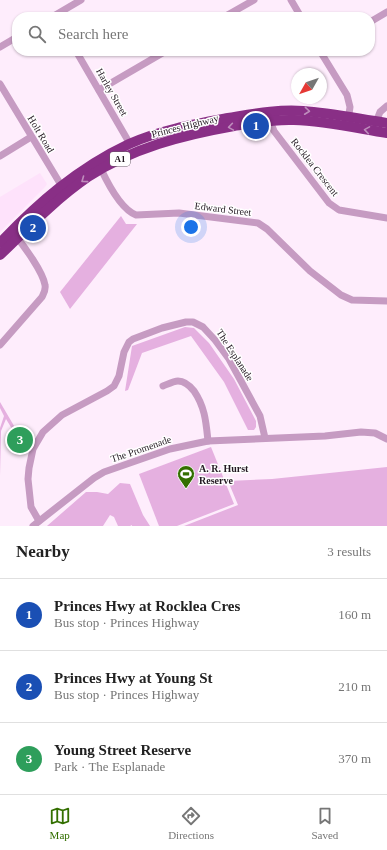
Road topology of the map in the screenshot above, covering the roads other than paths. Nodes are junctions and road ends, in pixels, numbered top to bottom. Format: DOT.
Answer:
graph roads {
  1 [pos="81,0"];
  2 [pos="254,0"];
  3 [pos="291,0"];
  4 [pos="61,12"];
  5 [pos="233,12"];
  6 [pos="298,12"];
  7 [pos="387,12"];
  8 [pos="375,19"];
  9 [pos="12,40"];
  10 [pos="0,47"];
  11 [pos="79,56"];
  12 [pos="157,56"];
  13 [pos="323,56"];
  14 [pos="0,84"];
  15 [pos="99,90"];
  16 [pos="387,106"];
  17 [pos="269,116"];
  18 [pos="348,122"];
  19 [pos="376,122"];
  20 [pos="387,123"];
  21 [pos="387,133"];
  22 [pos="31,137"];
  23 [pos="130,144"];
  24 [pos="0,156"];
  25 [pos="101,169"];
  26 [pos="64,190"];
  27 [pos="387,218"];
  28 [pos="15,234"];
  29 [pos="0,243"];
  30 [pos="0,255"];
  31 [pos="387,301"];
  32 [pos="0,345"];
  33 [pos="164,386"];
  34 [pos="265,438"];
  35 [pos="387,439"];
  36 [pos="208,441"];
  37 [pos="36,524"];
  1 -- 4 [label="street"];
  2 -- 5 [label="street"];
  3 -- 6 [label="street"];
  7 -- 8 [label="street"];
  9 -- 10 [label="street"];
  11 -- 15 [label="street, Harley Street"];
  12 -- 15 [label="street"];
  13 -- 18 [label="street"];
  14 -- 22 [label="street, Holt Road"];
  15 -- 23 [label="street, Harley Street"];
  16 -- 19 [label="street"];
  17 -- 18 [label="highway, Princes Highway / A1"];
  17 -- 23 [label="highway, Princes Highway / A1"];
  17 -- 25 [label="highway, Princes Highway / A1, one-way"];
  17 -- 27 [label="street, Rocklea Crescent"];
  18 -- 19 [label="highway, Princes Highway / A1"];
  21 -- 18 [label="highway, Princes Highway / A1, one-way"];
  19 -- 20 [label="highway, Princes Highway / A1"];
  22 -- 24 [label="street"];
  22 -- 26 [label="street, Holt Road"];
  23 -- 26 [label="highway, Princes Highway / A1"];
  25 -- 26 [label="highway, Princes Highway / A1, one-way"];
  25 -- 31 [label="street, Edward Street"];
  26 -- 28 [label="highway, Princes Highway / A1"];
  28 -- 29 [label="highway, Princes Highway / A1"];
  28 -- 30 [label="highway, Princes Highway / A1"];
  28 -- 32 [label="street"];
  33 -- 36 [label="street"];
  34 -- 35 [label="street"];
  34 -- 36 [label="street, The Promenade"];
  34 -- 37 [label="street, The Esplanade"];
  36 -- 37 [label="street, The Promenade"];
}
